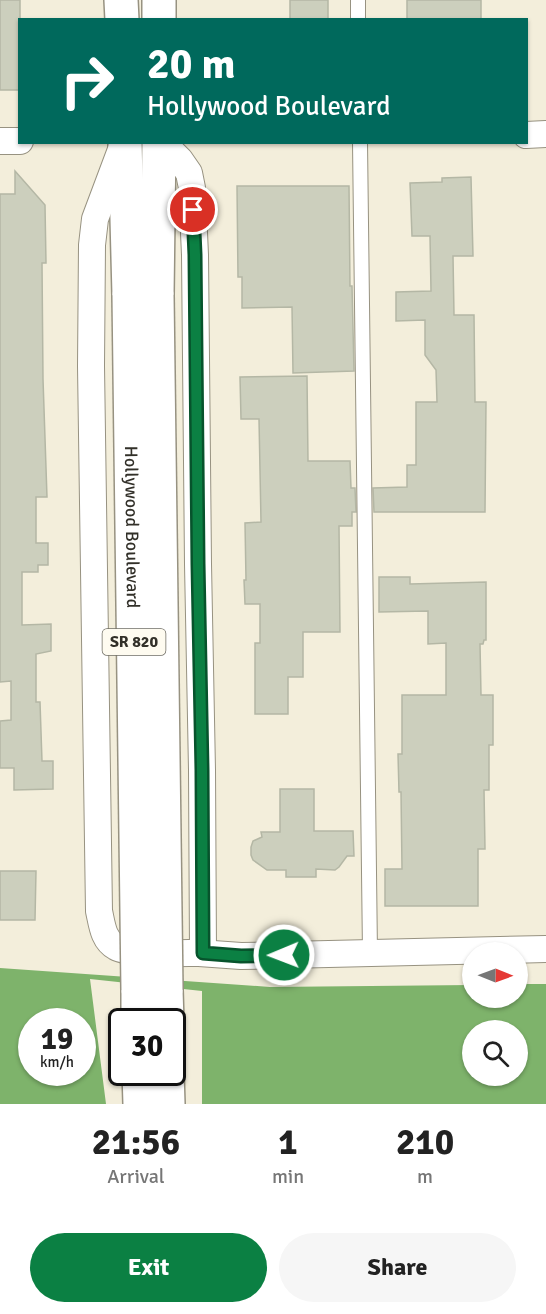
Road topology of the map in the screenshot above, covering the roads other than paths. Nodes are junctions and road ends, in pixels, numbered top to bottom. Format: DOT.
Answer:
graph roads {
  1 [pos="121,0"];
  2 [pos="159,0"];
  3 [pos="358,0"];
  4 [pos="122,18"];
  5 [pos="159,18"];
  6 [pos="358,18"];
  7 [pos="546,134"];
  8 [pos="528,135"];
  9 [pos="0,141"];
  10 [pos="18,141"];
  11 [pos="123,144"];
  12 [pos="124,144"];
  13 [pos="161,144"];
  14 [pos="163,144"];
  15 [pos="360,144"];
  16 [pos="143,295"];
  17 [pos="546,949"];
  18 [pos="203,953"];
  19 [pos="370,953"];
  20 [pos="138,1008"];
  21 [pos="167,1008"];
  22 [pos="139,1086"];
  23 [pos="168,1086"];
  24 [pos="140,1104"];
  25 [pos="168,1104"];
  1 -- 4 [label="main road"];
  2 -- 5 [label="main road"];
  3 -- 6 [label="lane"];
  7 -- 8 [label="street"];
  9 -- 10 [label="street"];
  11 -- 18 [label="street, Hollywood Boulevard"];
  12 -- 16 [label="main road, Hollywood Boulevard / SR 820"];
  13 -- 16 [label="main road, Hollywood Boulevard / SR 820"];
  14 -- 18 [label="street, Hollywood Boulevard"];
  15 -- 19 [label="lane"];
  16 -- 20 [label="main road, Hollywood Boulevard / SR 820, bridge"];
  16 -- 21 [label="main road, Hollywood Boulevard / SR 820, bridge"];
  17 -- 19 [label="street"];
  18 -- 19 [label="street"];
  22 -- 24 [label="main road"];
  23 -- 25 [label="main road"];
}
